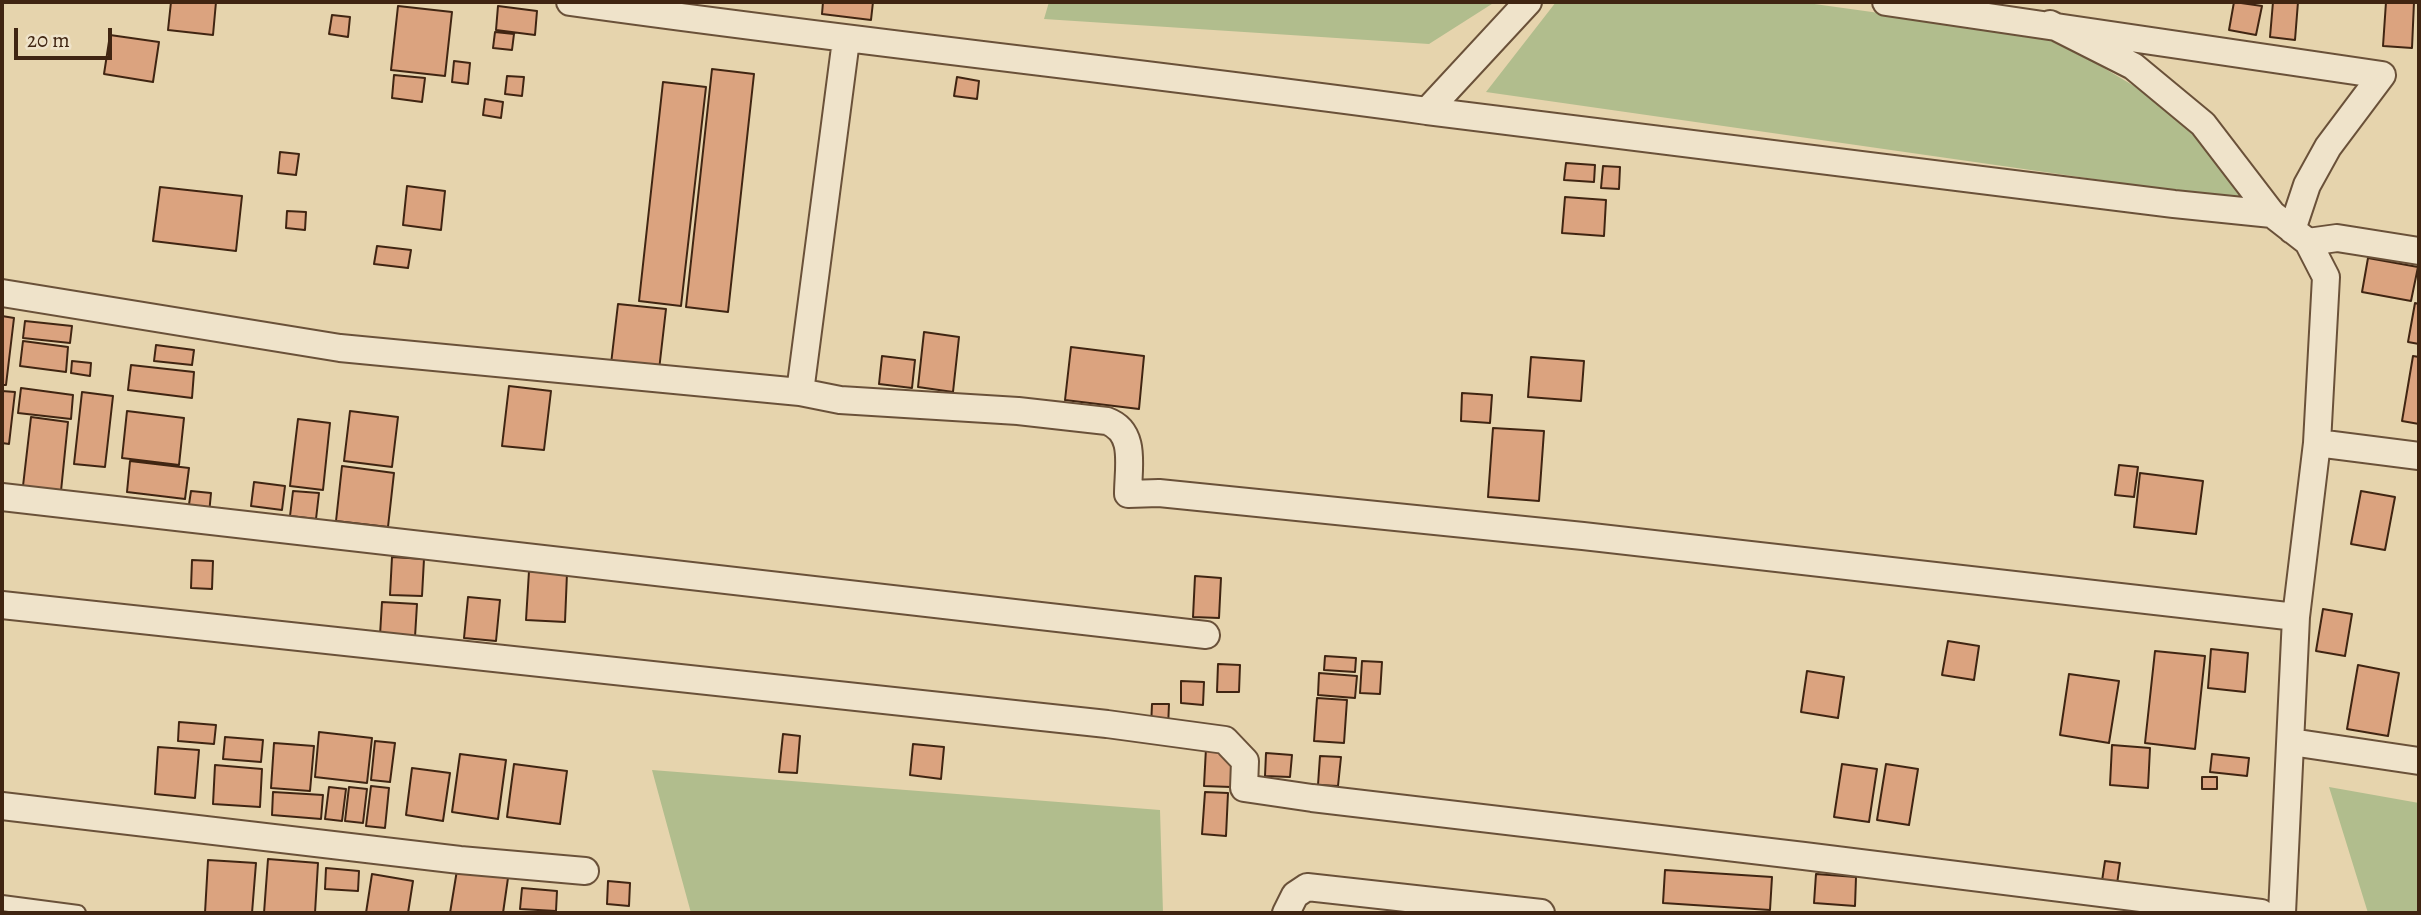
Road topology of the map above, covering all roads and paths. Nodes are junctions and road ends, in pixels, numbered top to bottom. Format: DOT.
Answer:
graph roads {
  1 [pos="570,2"];
  2 [pos="1528,2"];
  3 [pos="1886,2"];
  4 [pos="2050,24"];
  5 [pos="846,40"];
  6 [pos="1427,111"];
  7 [pos="2291,229"];
  8 [pos="2419,251"];
  9 [pos="2,293"];
  10 [pos="800,392"];
  11 [pos="2316,443"];
  12 [pos="2419,456"];
  13 [pos="2,497"];
  14 [pos="2,605"];
  15 [pos="2296,617"];
  16 [pos="1206,635"];
  17 [pos="2291,741"];
  18 [pos="2419,761"];
  19 [pos="2,806"];
  20 [pos="584,871"];
  21 [pos="2,903"];
  22 [pos="1419,906"];
  23 [pos="78,913"];
  24 [pos="1286,913"];
  25 [pos="1541,913"];
  26 [pos="2261,913"];
  27 [pos="2282,913"];
  1 -- 5 [label="street"];
  2 -- 6 [label="street"];
  3 -- 4 [label="street"];
  4 -- 7 [label="street"];
  4 -- 7 [label="street"];
  5 -- 6 [label="street"];
  5 -- 10 [label="street"];
  6 -- 7 [label="street"];
  7 -- 8 [label="street"];
  7 -- 11 [label="street"];
  9 -- 10 [label="street"];
  10 -- 15 [label="street"];
  11 -- 12 [label="street"];
  11 -- 15 [label="street"];
  13 -- 16 [label="street"];
  14 -- 26 [label="street"];
  15 -- 17 [label="street"];
  17 -- 18 [label="street"];
  17 -- 27 [label="street"];
  19 -- 20 [label="street"];
  21 -- 23 [label="lane"];
  22 -- 24 [label="street"];
  22 -- 25 [label="street"];
}
